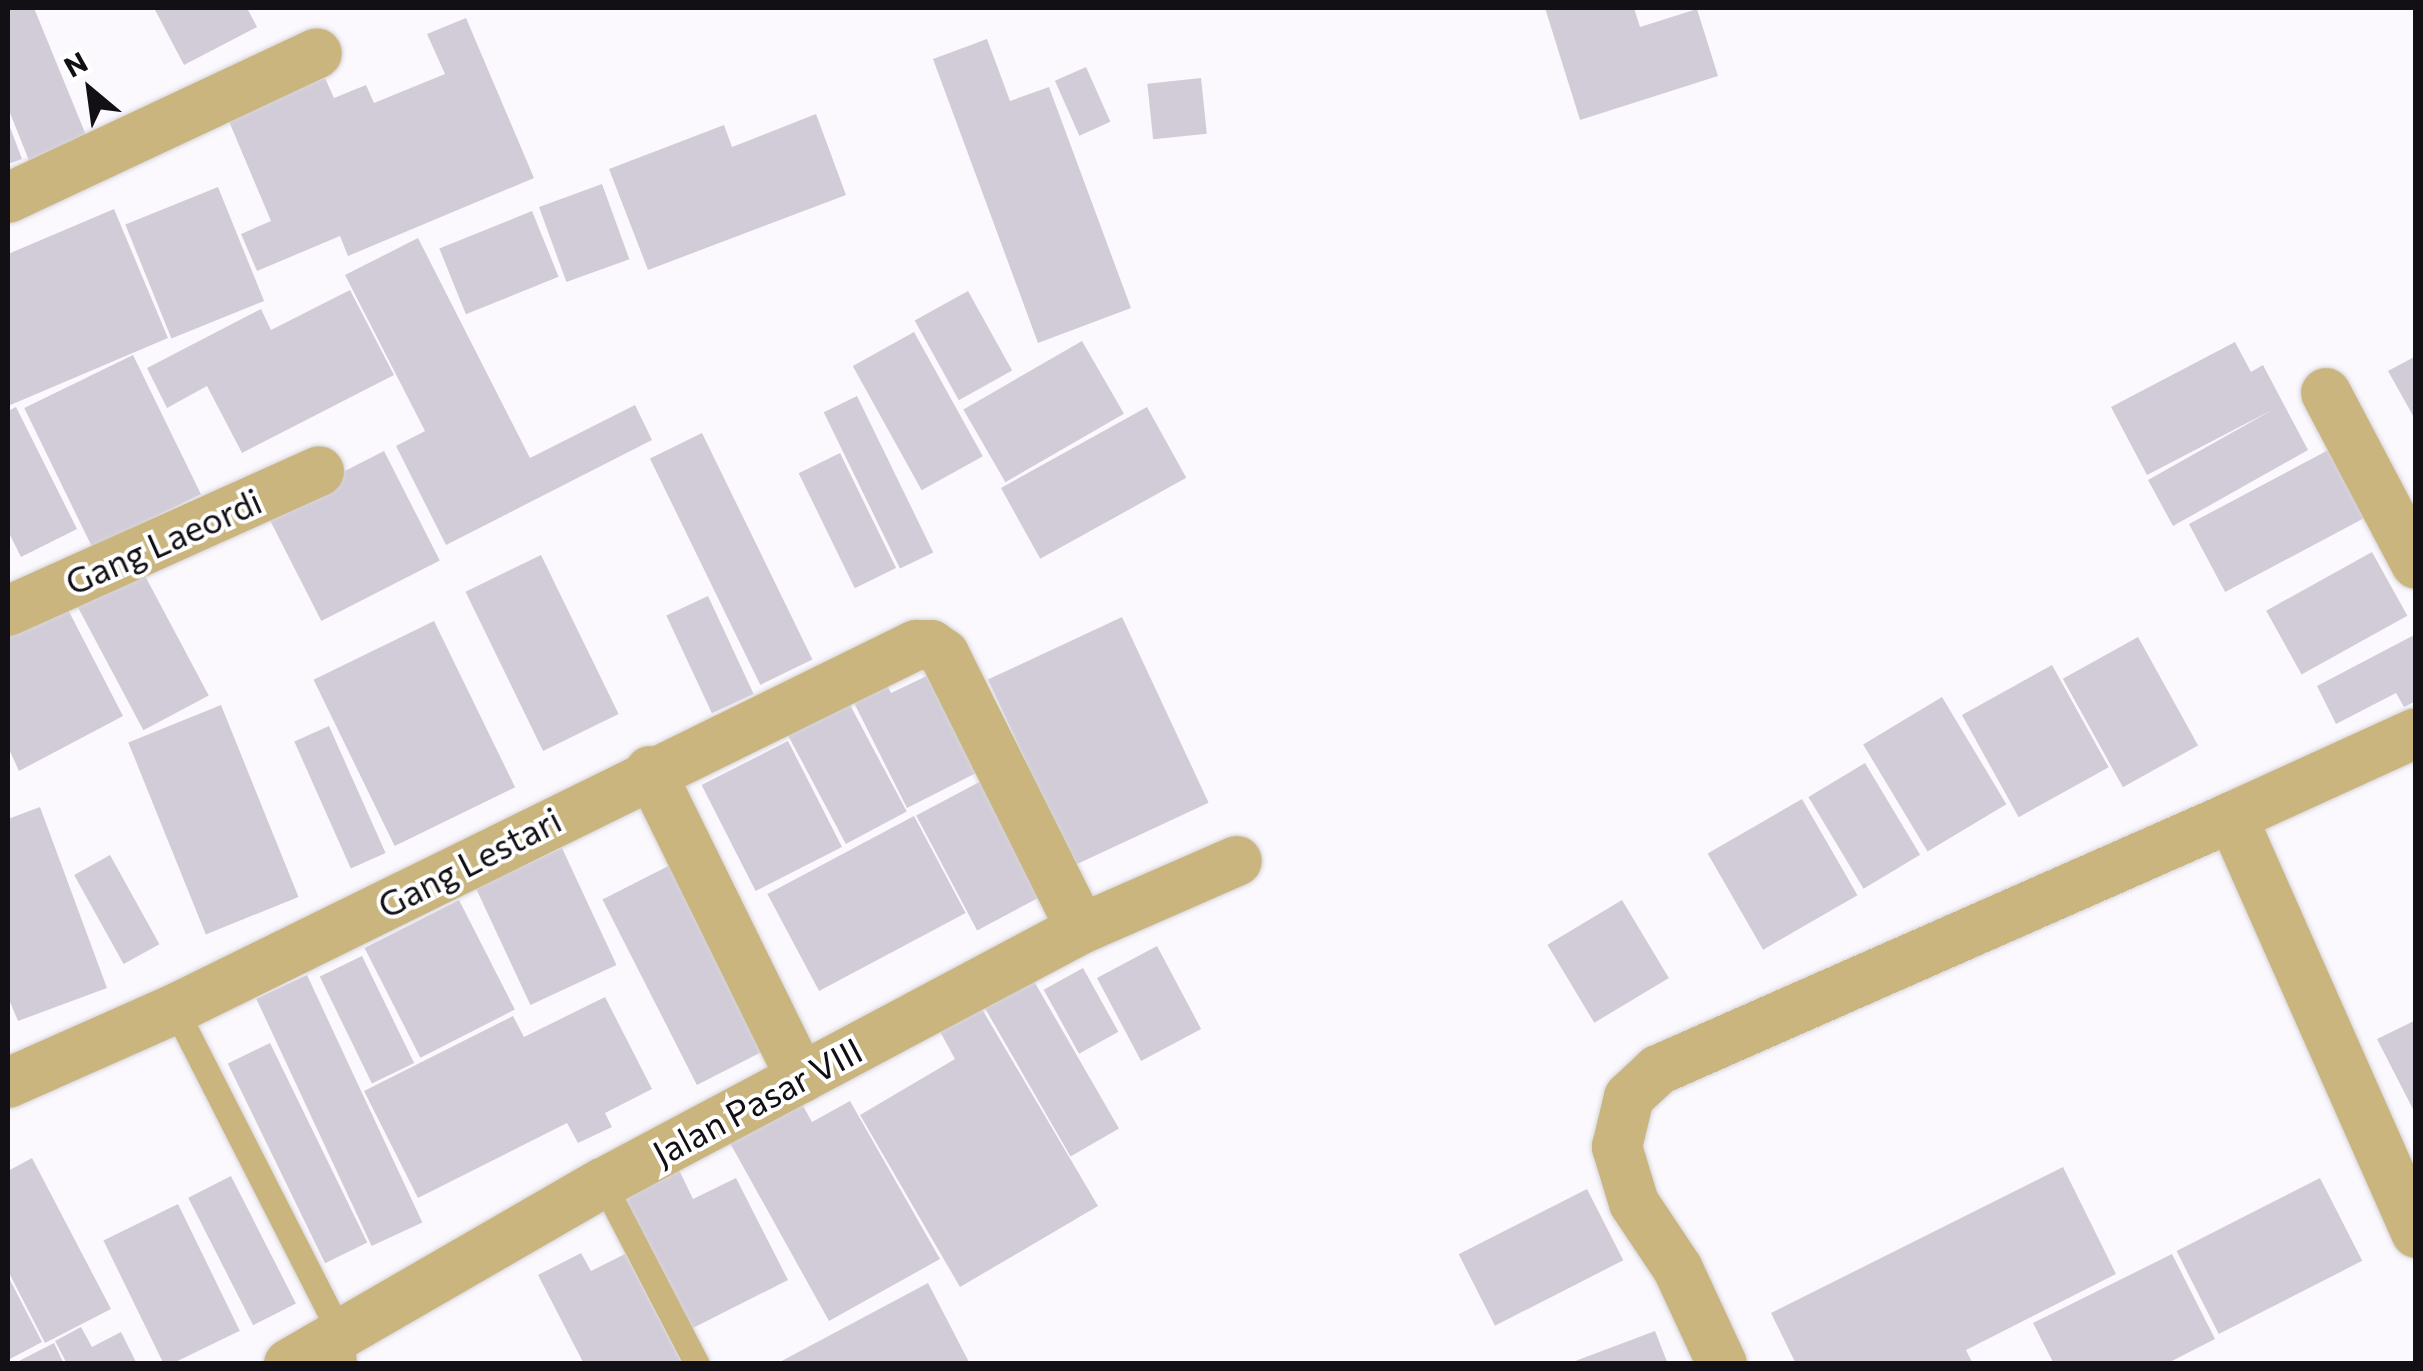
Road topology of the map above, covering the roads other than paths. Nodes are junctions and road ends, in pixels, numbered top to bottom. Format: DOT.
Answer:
graph roads {
  1 [pos="317,53"];
  2 [pos="8,198"];
  3 [pos="2326,393"];
  4 [pos="319,470"];
  5 [pos="2416,564"];
  6 [pos="8,611"];
  7 [pos="2416,733"];
  8 [pos="650,771"];
  9 [pos="2232,818"];
  10 [pos="1237,861"];
  11 [pos="1081,929"];
  12 [pos="175,1009"];
  13 [pos="801,1078"];
  14 [pos="8,1083"];
  15 [pos="603,1183"];
  16 [pos="2416,1233"];
  17 [pos="343,1350"];
  18 [pos="289,1364"];
  19 [pos="696,1364"];
  20 [pos="1722,1364"];
  1 -- 2 [label="street"];
  3 -- 5 [label="street"];
  4 -- 6 [label="street, Gang Laeordi"];
  7 -- 9 [label="street"];
  8 -- 11 [label="street, Gang Lestari"];
  8 -- 12 [label="street, Gang Lestari"];
  8 -- 13 [label="street"];
  9 -- 16 [label="street"];
  9 -- 20 [label="street"];
  10 -- 11 [label="street, Jalan Pasar VIII"];
  11 -- 13 [label="street, Jalan Pasar VIII"];
  12 -- 14 [label="street, Gang Lestari"];
  12 -- 17 [label="lane"];
  13 -- 15 [label="street, Jalan Pasar VIII"];
  15 -- 17 [label="street, Jalan Pasar VIII"];
  15 -- 19 [label="lane"];
  17 -- 18 [label="street, Jalan Pasar VIII"];
}
